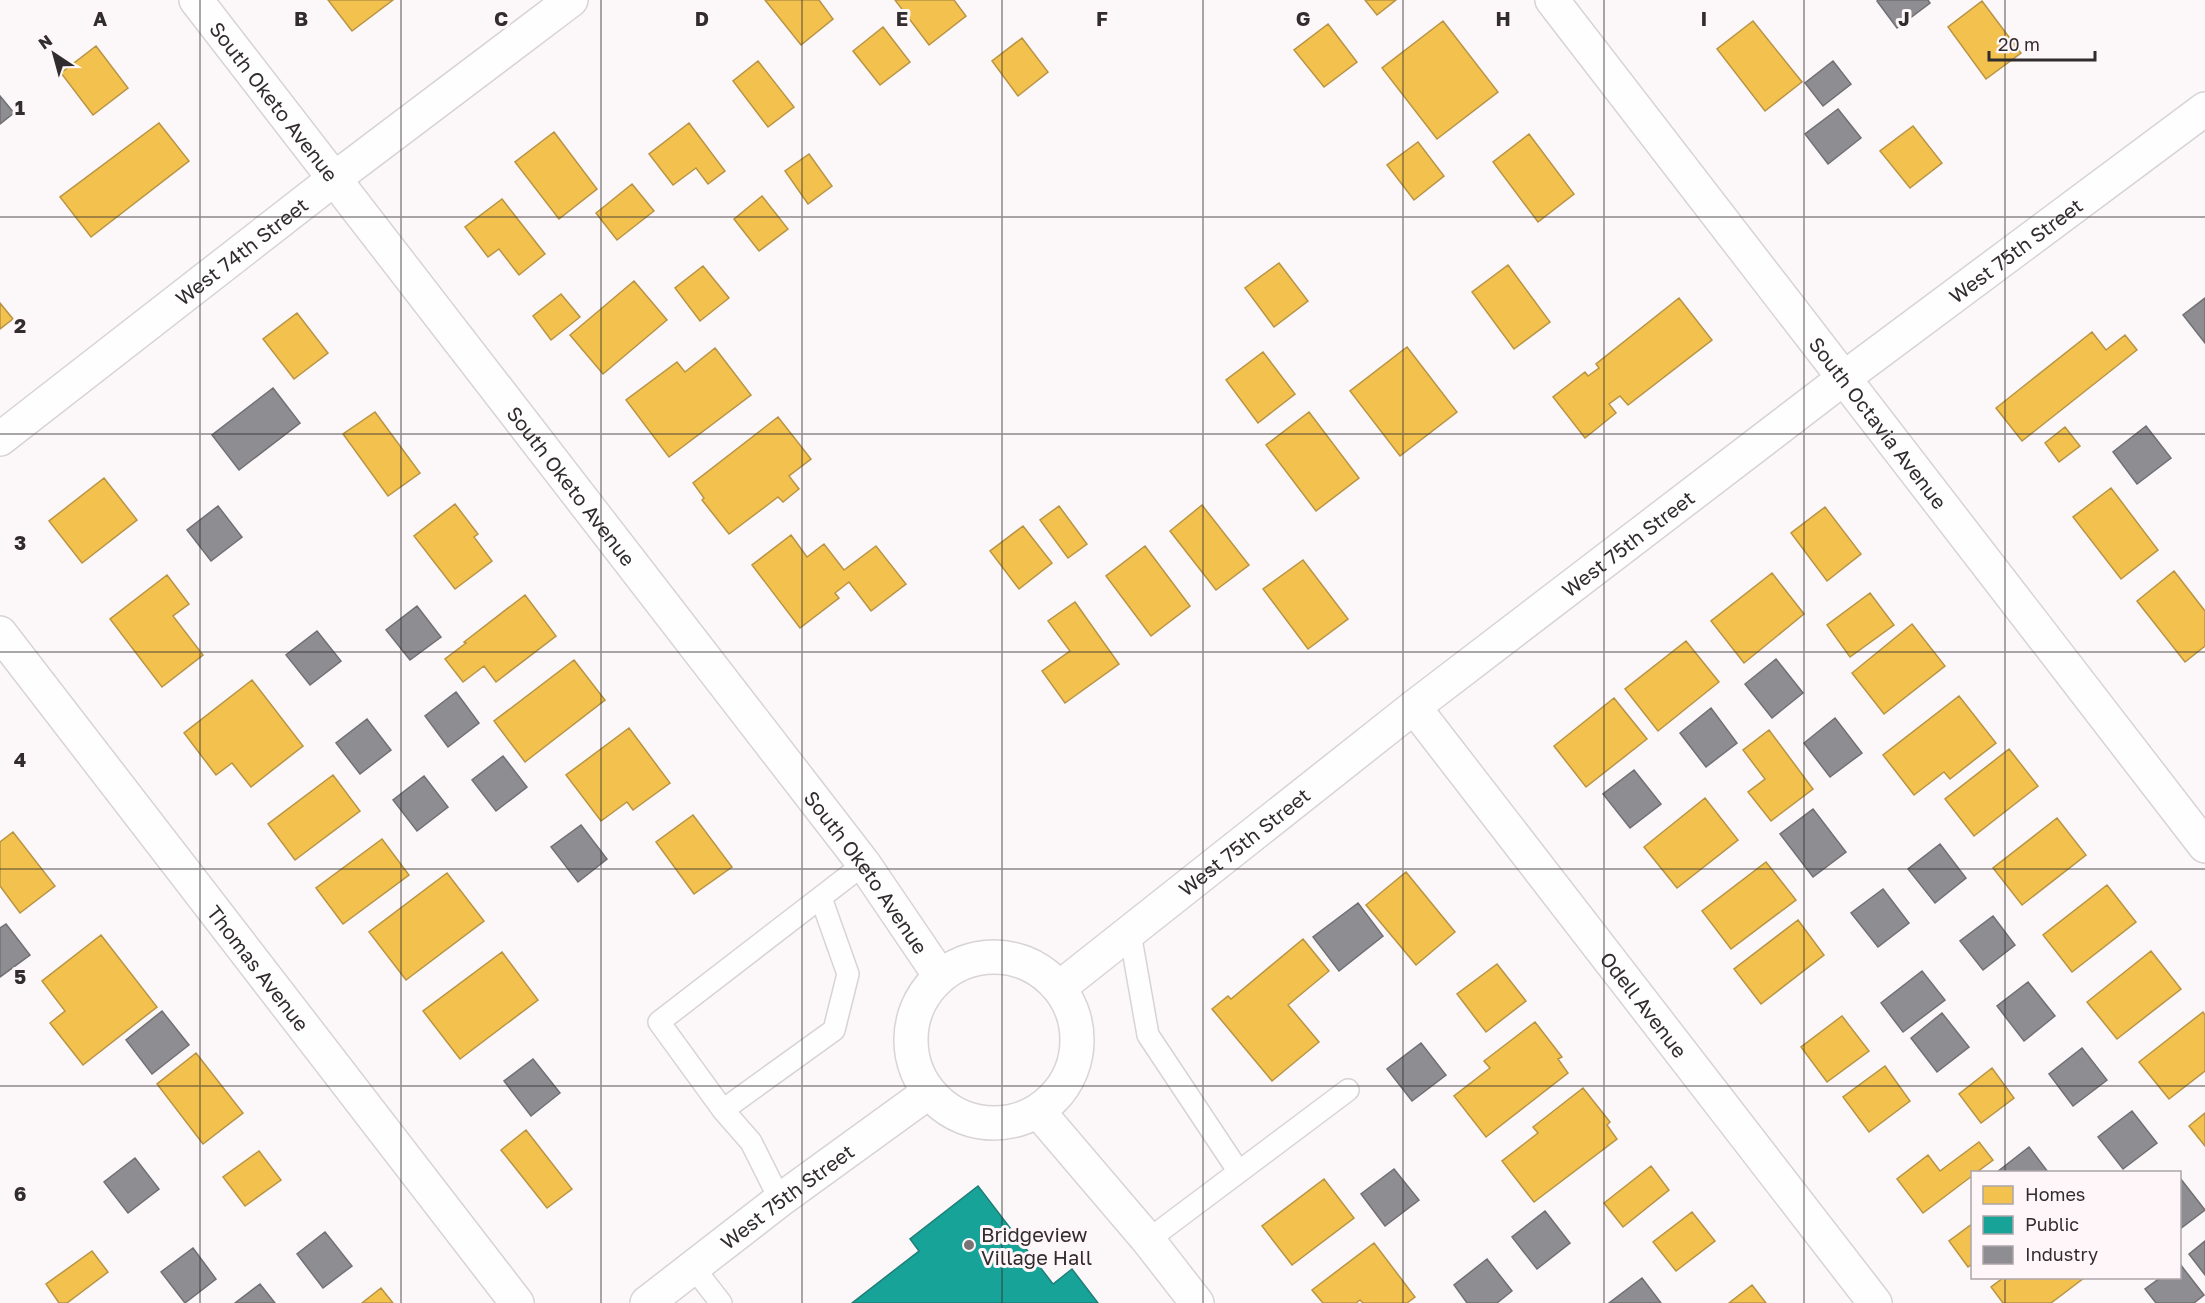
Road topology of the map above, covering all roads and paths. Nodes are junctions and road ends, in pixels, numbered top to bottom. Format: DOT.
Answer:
graph roads {
  1 [pos="196,0"];
  2 [pos="572,0"];
  3 [pos="1552,0"];
  4 [pos="2205,110"];
  5 [pos="334,179"];
  6 [pos="1844,378"];
  7 [pos="0,440"];
  8 [pos="0,633"];
  9 [pos="1414,707"];
  10 [pos="2205,846"];
  11 [pos="864,864"];
  12 [pos="821,897"];
  13 [pos="1130,933"];
  14 [pos="940,976"];
  15 [pos="1059,988"];
  16 [pos="1348,1090"];
  17 [pos="929,1092"];
  18 [pos="723,1110"];
  19 [pos="1038,1111"];
  20 [pos="1239,1172"];
  21 [pos="780,1200"];
  22 [pos="1148,1240"];
  23 [pos="693,1267"];
  24 [pos="517,1303"];
  25 [pos="647,1303"];
  26 [pos="721,1303"];
  27 [pos="1197,1303"];
  28 [pos="1875,1303"];
  1 -- 5 [label="street, South Oketo Avenue"];
  2 -- 5 [label="street, West 74th Street"];
  3 -- 6 [label="street, South Octavia Avenue"];
  4 -- 6 [label="street, West 75th Street"];
  5 -- 7 [label="street, West 74th Street"];
  5 -- 11 [label="street, South Oketo Avenue"];
  6 -- 9 [label="street, West 75th Street"];
  6 -- 10 [label="street, South Octavia Avenue"];
  8 -- 24 [label="street, Thomas Avenue"];
  9 -- 13 [label="street, West 75th Street"];
  9 -- 28 [label="street, Odell Avenue"];
  11 -- 12 [label="lane"];
  11 -- 14 [label="street, South Oketo Avenue"];
  12 -- 18 [label="lane"];
  12 -- 18 [label="lane"];
  13 -- 15 [label="street, West 75th Street"];
  13 -- 20 [label="lane"];
  14 -- 15 [label="street"];
  14 -- 17 [label="street"];
  15 -- 19 [label="street"];
  16 -- 20 [label="lane"];
  17 -- 19 [label="street"];
  17 -- 21 [label="street, West 75th Street"];
  18 -- 21 [label="lane"];
  19 -- 22 [label="street"];
  20 -- 22 [label="lane"];
  21 -- 23 [label="street, West 75th Street"];
  22 -- 27 [label="street"];
  23 -- 25 [label="street, West 75th Street"];
  23 -- 26 [label="lane"];
}
